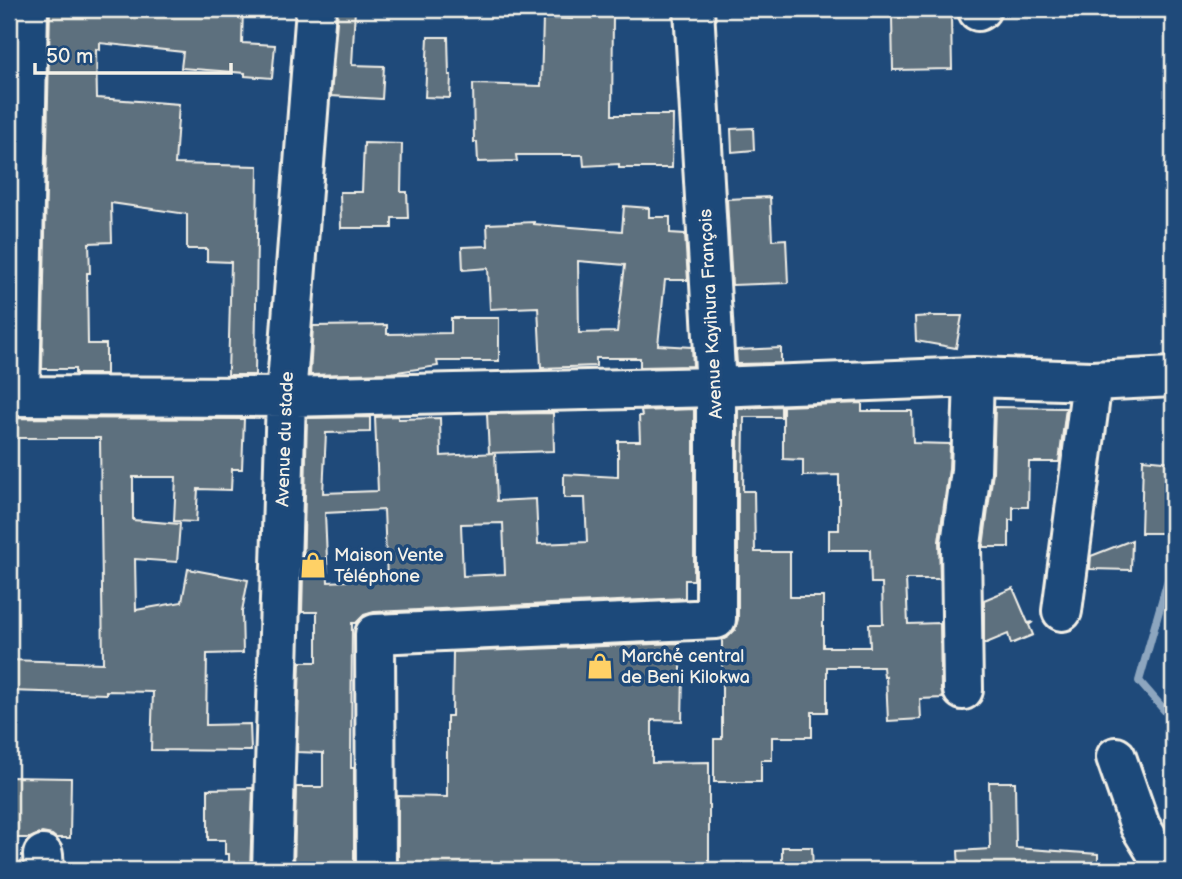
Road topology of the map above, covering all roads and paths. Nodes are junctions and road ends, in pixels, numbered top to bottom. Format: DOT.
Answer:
graph roads {
  1 [pos="28,9"];
  2 [pos="316,9"];
  3 [pos="694,9"];
  4 [pos="974,377"];
  5 [pos="1173,377"];
  6 [pos="1092,381"];
  7 [pos="716,387"];
  8 [pos="15,396"];
  9 [pos="286,397"];
  10 [pos="1062,611"];
  11 [pos="963,690"];
  12 [pos="1116,757"];
  13 [pos="272,870"];
  14 [pos="376,870"];
  15 [pos="1167,870"];
  1 -- 8 [label="street"];
  2 -- 9 [label="street, Avenue du stade"];
  3 -- 7 [label="street, Avenue Kayihura François"];
  4 -- 6 [label="street"];
  4 -- 7 [label="street"];
  4 -- 11 [label="street"];
  5 -- 6 [label="street"];
  6 -- 10 [label="street"];
  7 -- 9 [label="street"];
  7 -- 14 [label="street, Avenue Kayihura François"];
  8 -- 9 [label="street"];
  9 -- 13 [label="street, Avenue du stade"];
  12 -- 15 [label="street"];
}
